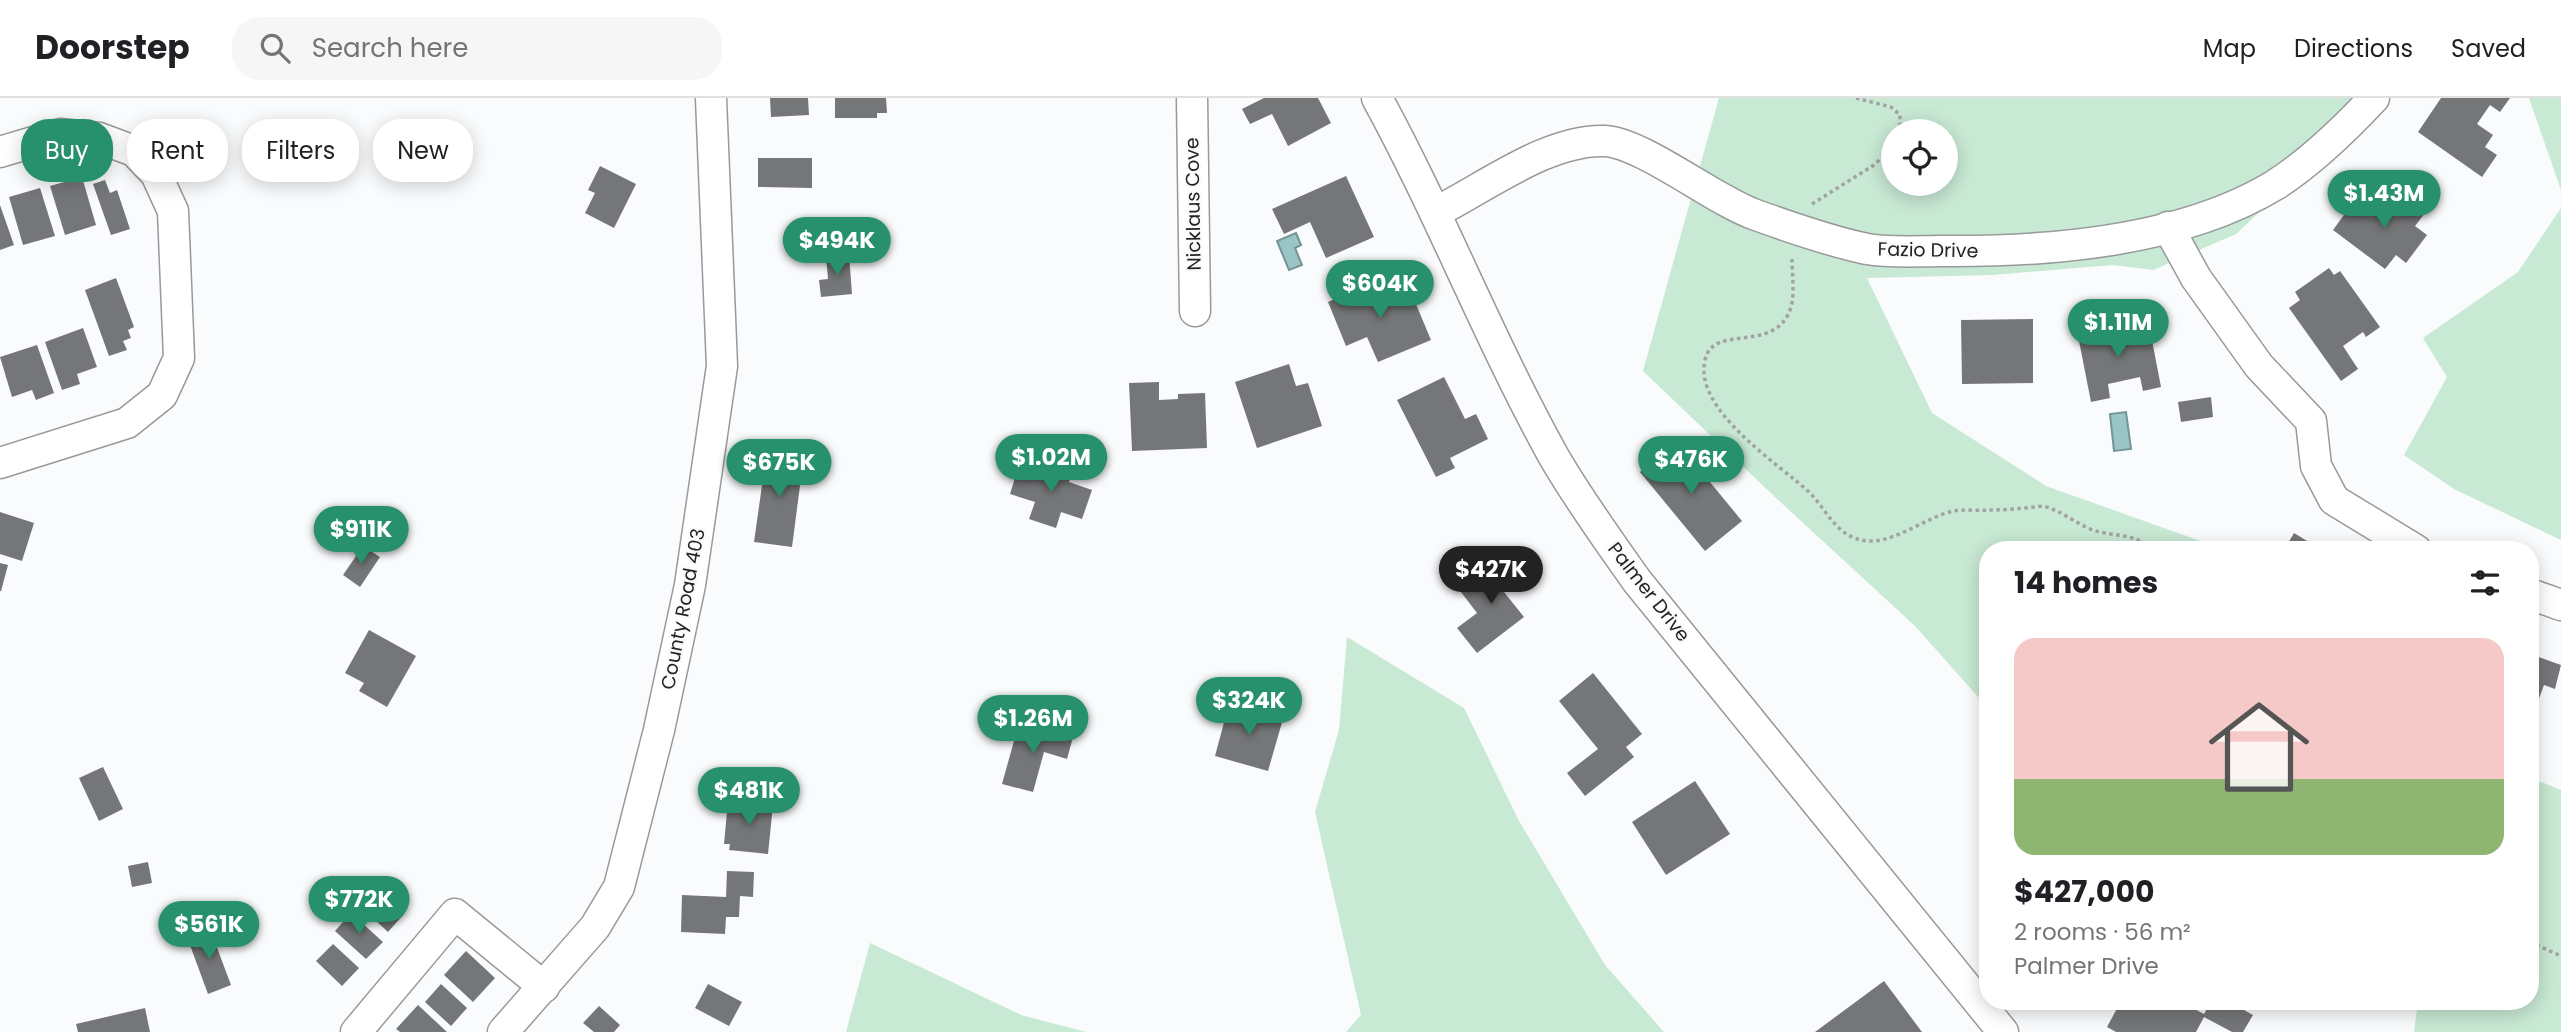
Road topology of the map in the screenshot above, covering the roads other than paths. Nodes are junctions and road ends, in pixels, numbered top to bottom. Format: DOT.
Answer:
graph roads {
  1 [pos="711,98"];
  2 [pos="1192,98"];
  3 [pos="1377,98"];
  4 [pos="2374,98"];
  5 [pos="0,152"];
  6 [pos="1436,212"];
  7 [pos="2168,227"];
  8 [pos="1195,311"];
  9 [pos="0,463"];
  10 [pos="2401,541"];
  11 [pos="2539,597"];
  12 [pos="2561,604"];
  13 [pos="544,987"];
  14 [pos="1979,1002"];
  15 [pos="1985,1010"];
  16 [pos="356,1032"];
  17 [pos="503,1032"];
  18 [pos="2003,1032"];
  1 -- 13 [label="street, County Road 403"];
  2 -- 8 [label="street, Nicklaus Cove"];
  3 -- 6 [label="street, Palmer Drive"];
  4 -- 7 [label="street, Fazio Drive"];
  5 -- 9 [label="street"];
  6 -- 7 [label="street, Fazio Drive"];
  6 -- 14 [label="street, Palmer Drive"];
  7 -- 10 [label="street"];
  11 -- 12 [label="street"];
  13 -- 16 [label="street"];
  13 -- 17 [label="street, County Road 403"];
  15 -- 18 [label="street, Palmer Drive"];
}
